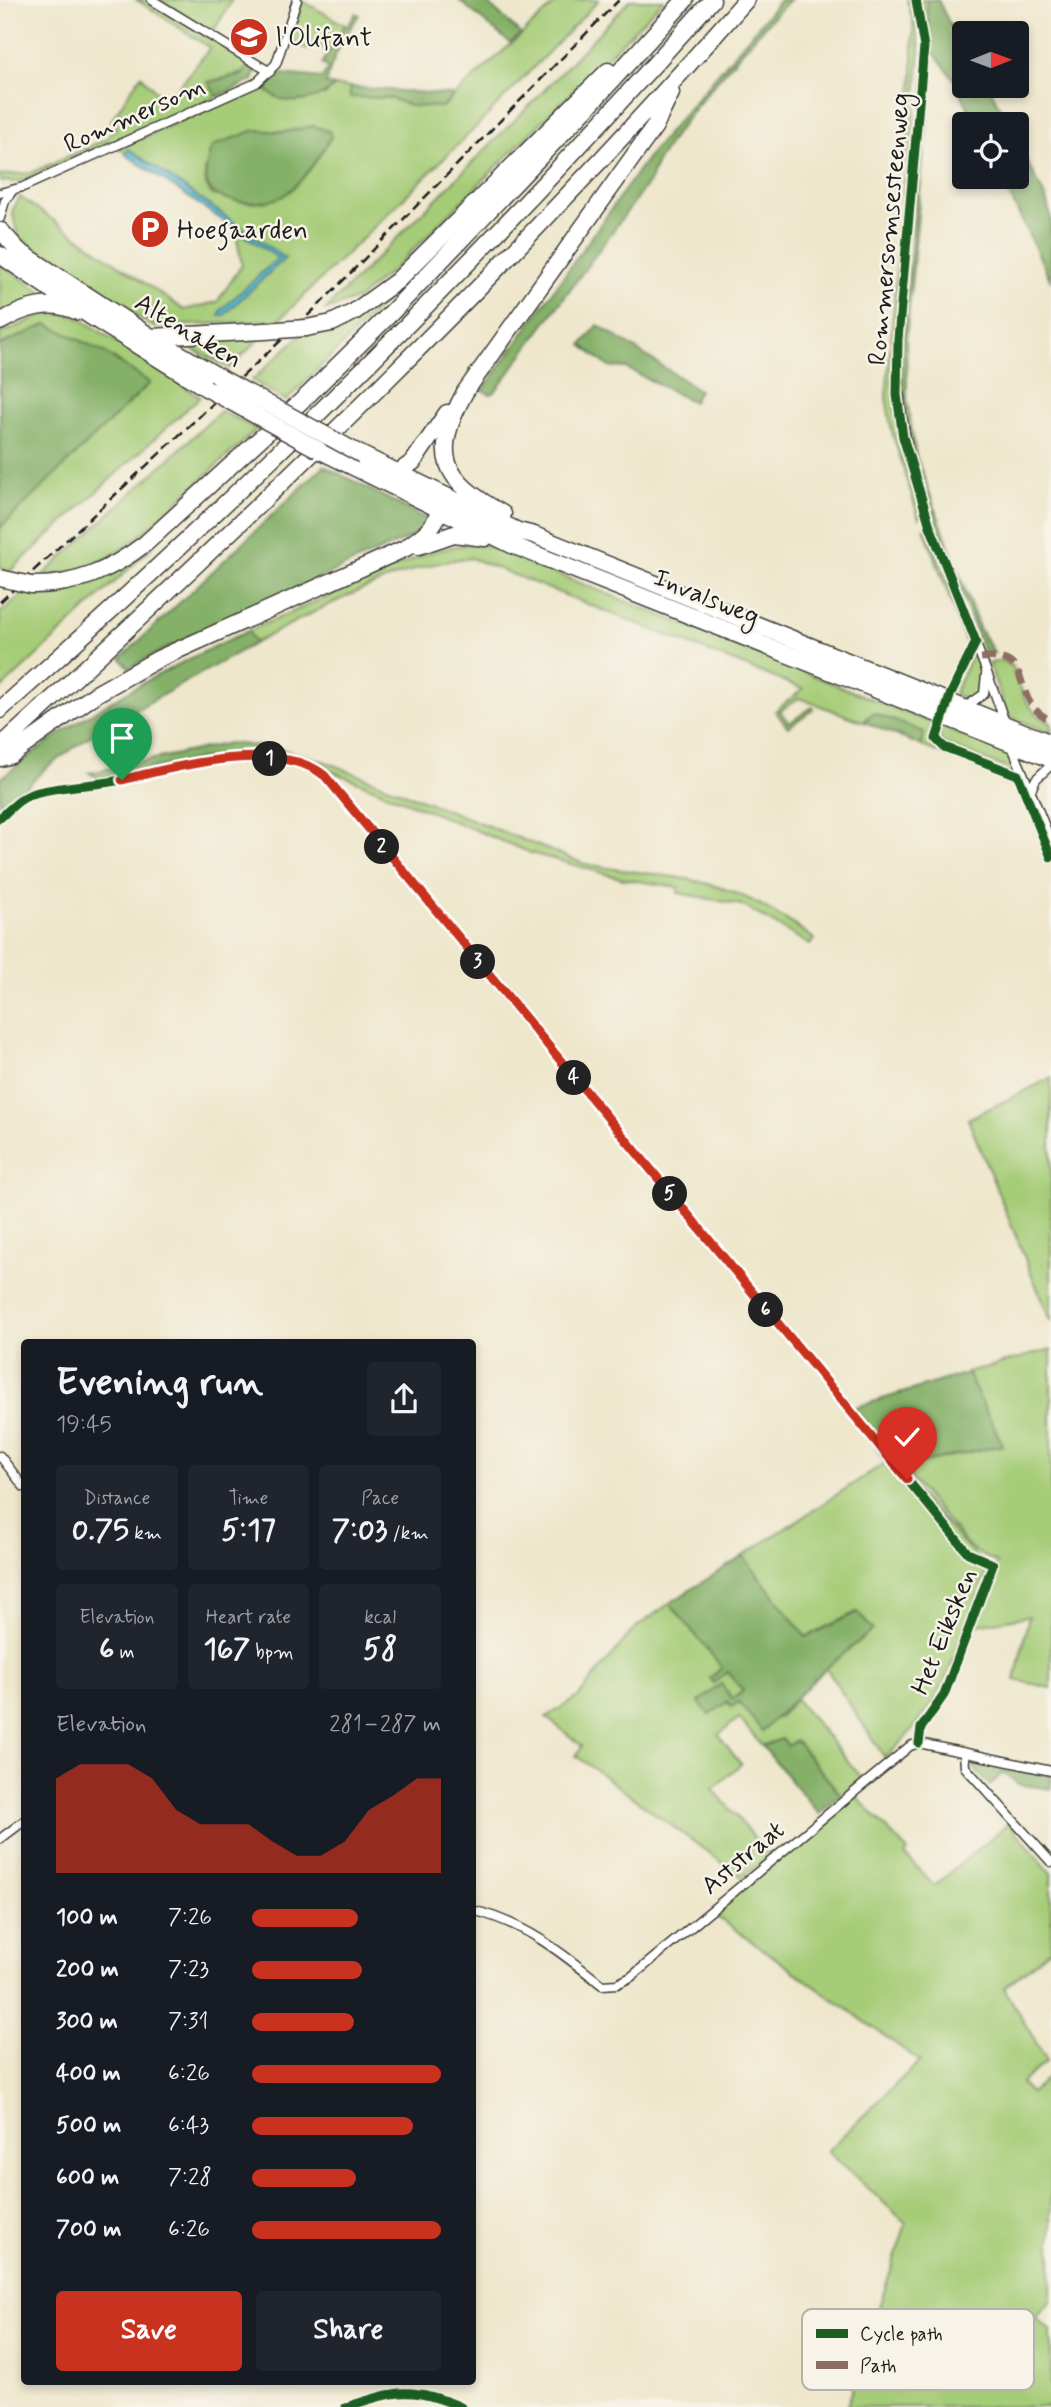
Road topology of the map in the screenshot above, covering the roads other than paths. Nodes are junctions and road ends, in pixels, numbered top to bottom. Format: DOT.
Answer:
graph roads {
  1 [pos="152,0"];
  2 [pos="297,0"];
  3 [pos="685,0"];
  4 [pos="712,0"];
  5 [pos="746,0"];
  6 [pos="916,0"];
  7 [pos="662,23"];
  8 [pos="271,72"];
  9 [pos="678,78"];
  10 [pos="13,190"];
  11 [pos="0,193"];
  12 [pos="1,224"];
  13 [pos="0,255"];
  14 [pos="90,317"];
  15 [pos="0,322"];
  16 [pos="150,337"];
  17 [pos="465,392"];
  18 [pos="357,461"];
  19 [pos="399,475"];
  20 [pos="379,480"];
  21 [pos="438,502"];
  22 [pos="534,535"];
  23 [pos="512,545"];
  24 [pos="406,548"];
  25 [pos="0,578"];
  26 [pos="986,671"];
  27 [pos="962,708"];
  28 [pos="0,710"];
  29 [pos="1006,726"];
  30 [pos="1051,743"];
  31 [pos="1011,744"];
  32 [pos="0,747"];
  33 [pos="0,758"];
  34 [pos="1051,759"];
  35 [pos="1051,765"];
  36 [pos="1031,790"];
  37 [pos="0,818"];
  38 [pos="1051,841"];
  39 [pos="0,1457"];
  40 [pos="21,1484"];
  41 [pos="919,1743"];
  42 [pos="964,1753"];
  43 [pos="1051,1771"];
  44 [pos="21,1823"];
  45 [pos="0,1839"];
  46 [pos="1051,1862"];
  47 [pos="476,1911"];
  48 [pos="346,2407"];
  49 [pos="461,2407"];
  1 -- 8 [label="street, Rommersom"];
  2 -- 8 [label="street"];
  3 -- 7 [label="highway"];
  4 -- 28 [label="highway"];
  5 -- 9 [label="highway"];
  6 -- 26 [label="street, Rommersomsesteenweg"];
  7 -- 16 [label="highway, bridge"];
  7 -- 25 [label="highway, bridge"];
  8 -- 10 [label="street, Rommersom"];
  9 -- 17 [label="highway"];
  9 -- 32 [label="highway"];
  10 -- 11 [label="street, Rommersom"];
  10 -- 12 [label="street"];
  12 -- 16 [label="highway, Altenaken"];
  13 -- 14 [label="highway, Altenaken"];
  14 -- 15 [label="highway"];
  14 -- 18 [label="highway, Altenaken, bridge"];
  16 -- 18 [label="highway, Altenaken, bridge"];
  17 -- 19 [label="highway"];
  17 -- 22 [label="highway"];
  18 -- 19 [label="highway, Invalsweg"];
  18 -- 20 [label="highway, Invalsweg"];
  19 -- 20 [label="highway"];
  19 -- 21 [label="highway, Invalsweg"];
  20 -- 21 [label="highway, Invalsweg"];
  21 -- 22 [label="highway, Invalsweg"];
  21 -- 23 [label="highway, Invalsweg"];
  21 -- 24 [label="highway"];
  22 -- 27 [label="highway, Invalsweg"];
  23 -- 24 [label="highway"];
  23 -- 31 [label="highway, Invalsweg"];
  24 -- 33 [label="highway"];
  26 -- 27 [label="street"];
  26 -- 29 [label="street, Rommersomsesteenweg"];
  27 -- 29 [label="highway, Invalsweg"];
  29 -- 30 [label="highway, Invalsweg"];
  31 -- 34 [label="highway, Invalsweg"];
  31 -- 36 [label="street"];
  35 -- 36 [label="street"];
  36 -- 38 [label="street"];
  37 -- 41 [label="street, Het Eiksken"];
  39 -- 40 [label="street"];
  41 -- 42 [label="street"];
  41 -- 47 [label="street, Aststraat"];
  42 -- 43 [label="street"];
  42 -- 46 [label="street"];
  44 -- 45 [label="street"];
  48 -- 49 [label="street"];
}
